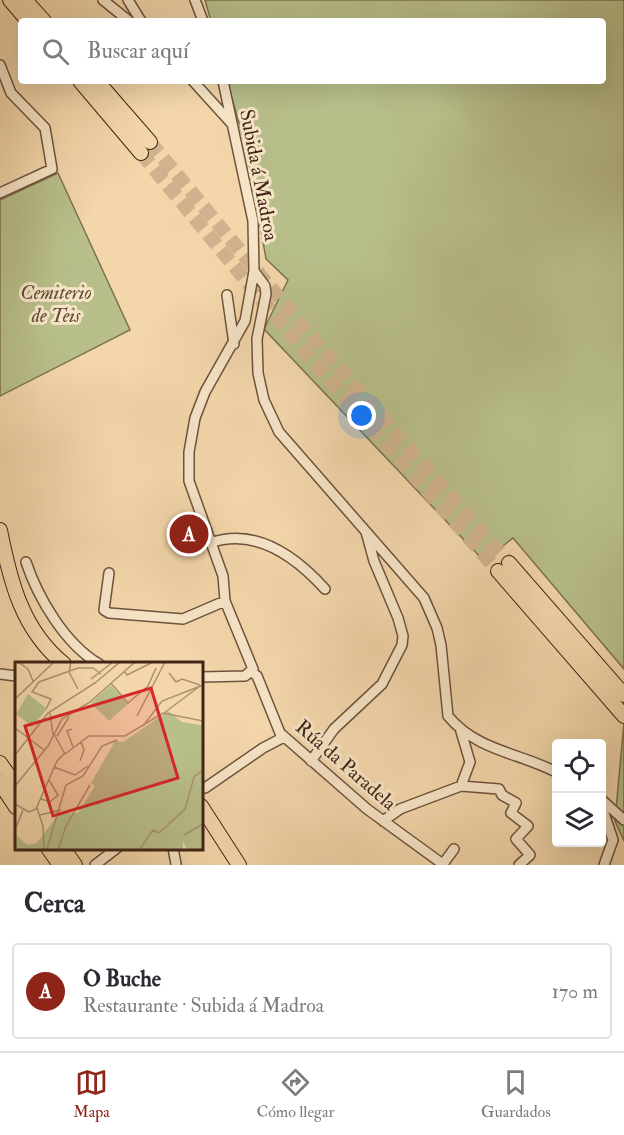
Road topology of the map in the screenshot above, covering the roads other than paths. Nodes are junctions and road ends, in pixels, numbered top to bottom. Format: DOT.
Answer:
graph roads {
  1 [pos="10,0"];
  2 [pos="25,0"];
  3 [pos="103,0"];
  4 [pos="128,0"];
  5 [pos="195,0"];
  6 [pos="25,18"];
  7 [pos="41,18"];
  8 [pos="125,18"];
  9 [pos="139,18"];
  10 [pos="202,18"];
  11 [pos="0,65"];
  12 [pos="83,84"];
  13 [pos="99,84"];
  14 [pos="196,84"];
  15 [pos="224,84"];
  16 [pos="231,123"];
  17 [pos="0,193"];
  18 [pos="254,271"];
  19 [pos="227,295"];
  20 [pos="234,344"];
  21 [pos="0,530"];
  22 [pos="366,530"];
  23 [pos="210,543"];
  24 [pos="26,562"];
  25 [pos="509,563"];
  26 [pos="498,571"];
  27 [pos="109,573"];
  28 [pos="325,589"];
  29 [pos="225,602"];
  30 [pos="62,662"];
  31 [pos="95,662"];
  32 [pos="252,672"];
  33 [pos="0,674"];
  34 [pos="15,676"];
  35 [pos="202,677"];
  36 [pos="624,695"];
  37 [pos="624,716"];
  38 [pos="460,728"];
  39 [pos="284,737"];
  40 [pos="311,760"];
  41 [pos="0,763"];
  42 [pos="552,770"];
  43 [pos="0,783"];
  44 [pos="15,785"];
  45 [pos="461,786"];
  46 [pos="205,788"];
  47 [pos="606,804"];
  48 [pos="15,806"];
  49 [pos="202,808"];
  50 [pos="606,820"];
  51 [pos="624,820"];
  52 [pos="383,821"];
  53 [pos="454,849"];
  54 [pos="49,850"];
  55 [pos="64,850"];
  56 [pos="115,850"];
  57 [pos="99,862"];
  58 [pos="60,865"];
  59 [pos="75,865"];
  60 [pos="239,865"];
  61 [pos="444,865"];
  62 [pos="519,865"];
  63 [pos="604,865"];
  1 -- 6 [label="highway"];
  2 -- 7 [label="highway"];
  3 -- 8 [label="street"];
  4 -- 9 [label="street"];
  5 -- 10 [label="street"];
  11 -- 17 [label="street"];
  12 -- 13 [label="highway"];
  14 -- 16 [label="street"];
  15 -- 16 [label="street, Subida á Madroa"];
  16 -- 18 [label="street, Subida á Madroa"];
  18 -- 20 [label="street, Subida á Madroa"];
  18 -- 22 [label="street"];
  19 -- 20 [label="street"];
  20 -- 23 [label="street, Subida á Madroa"];
  21 -- 30 [label="highway"];
  22 -- 38 [label="street"];
  22 -- 40 [label="street"];
  23 -- 28 [label="street"];
  23 -- 29 [label="street, Subida á Madroa"];
  24 -- 31 [label="street"];
  25 -- 36 [label="highway"];
  26 -- 37 [label="highway"];
  27 -- 29 [label="street"];
  29 -- 32 [label="street, Subida á Madroa"];
  32 -- 35 [label="street"];
  32 -- 39 [label="street, Rúa da Paradela"];
  33 -- 34 [label="street"];
  38 -- 42 [label="street"];
  38 -- 45 [label="street"];
  39 -- 40 [label="street, Rúa da Paradela"];
  39 -- 46 [label="street"];
  40 -- 52 [label="street, Rúa da Paradela"];
  41 -- 44 [label="highway"];
  43 -- 48 [label="highway"];
  45 -- 52 [label="street"];
  45 -- 62 [label="street"];
  47 -- 51 [label="street"];
  49 -- 60 [label="highway"];
  50 -- 63 [label="street"];
  52 -- 61 [label="street, Rúa da Paradela"];
  53 -- 61 [label="street, Rúa da Paradela"];
  54 -- 58 [label="highway"];
  55 -- 59 [label="highway"];
  56 -- 57 [label="street"];
}
